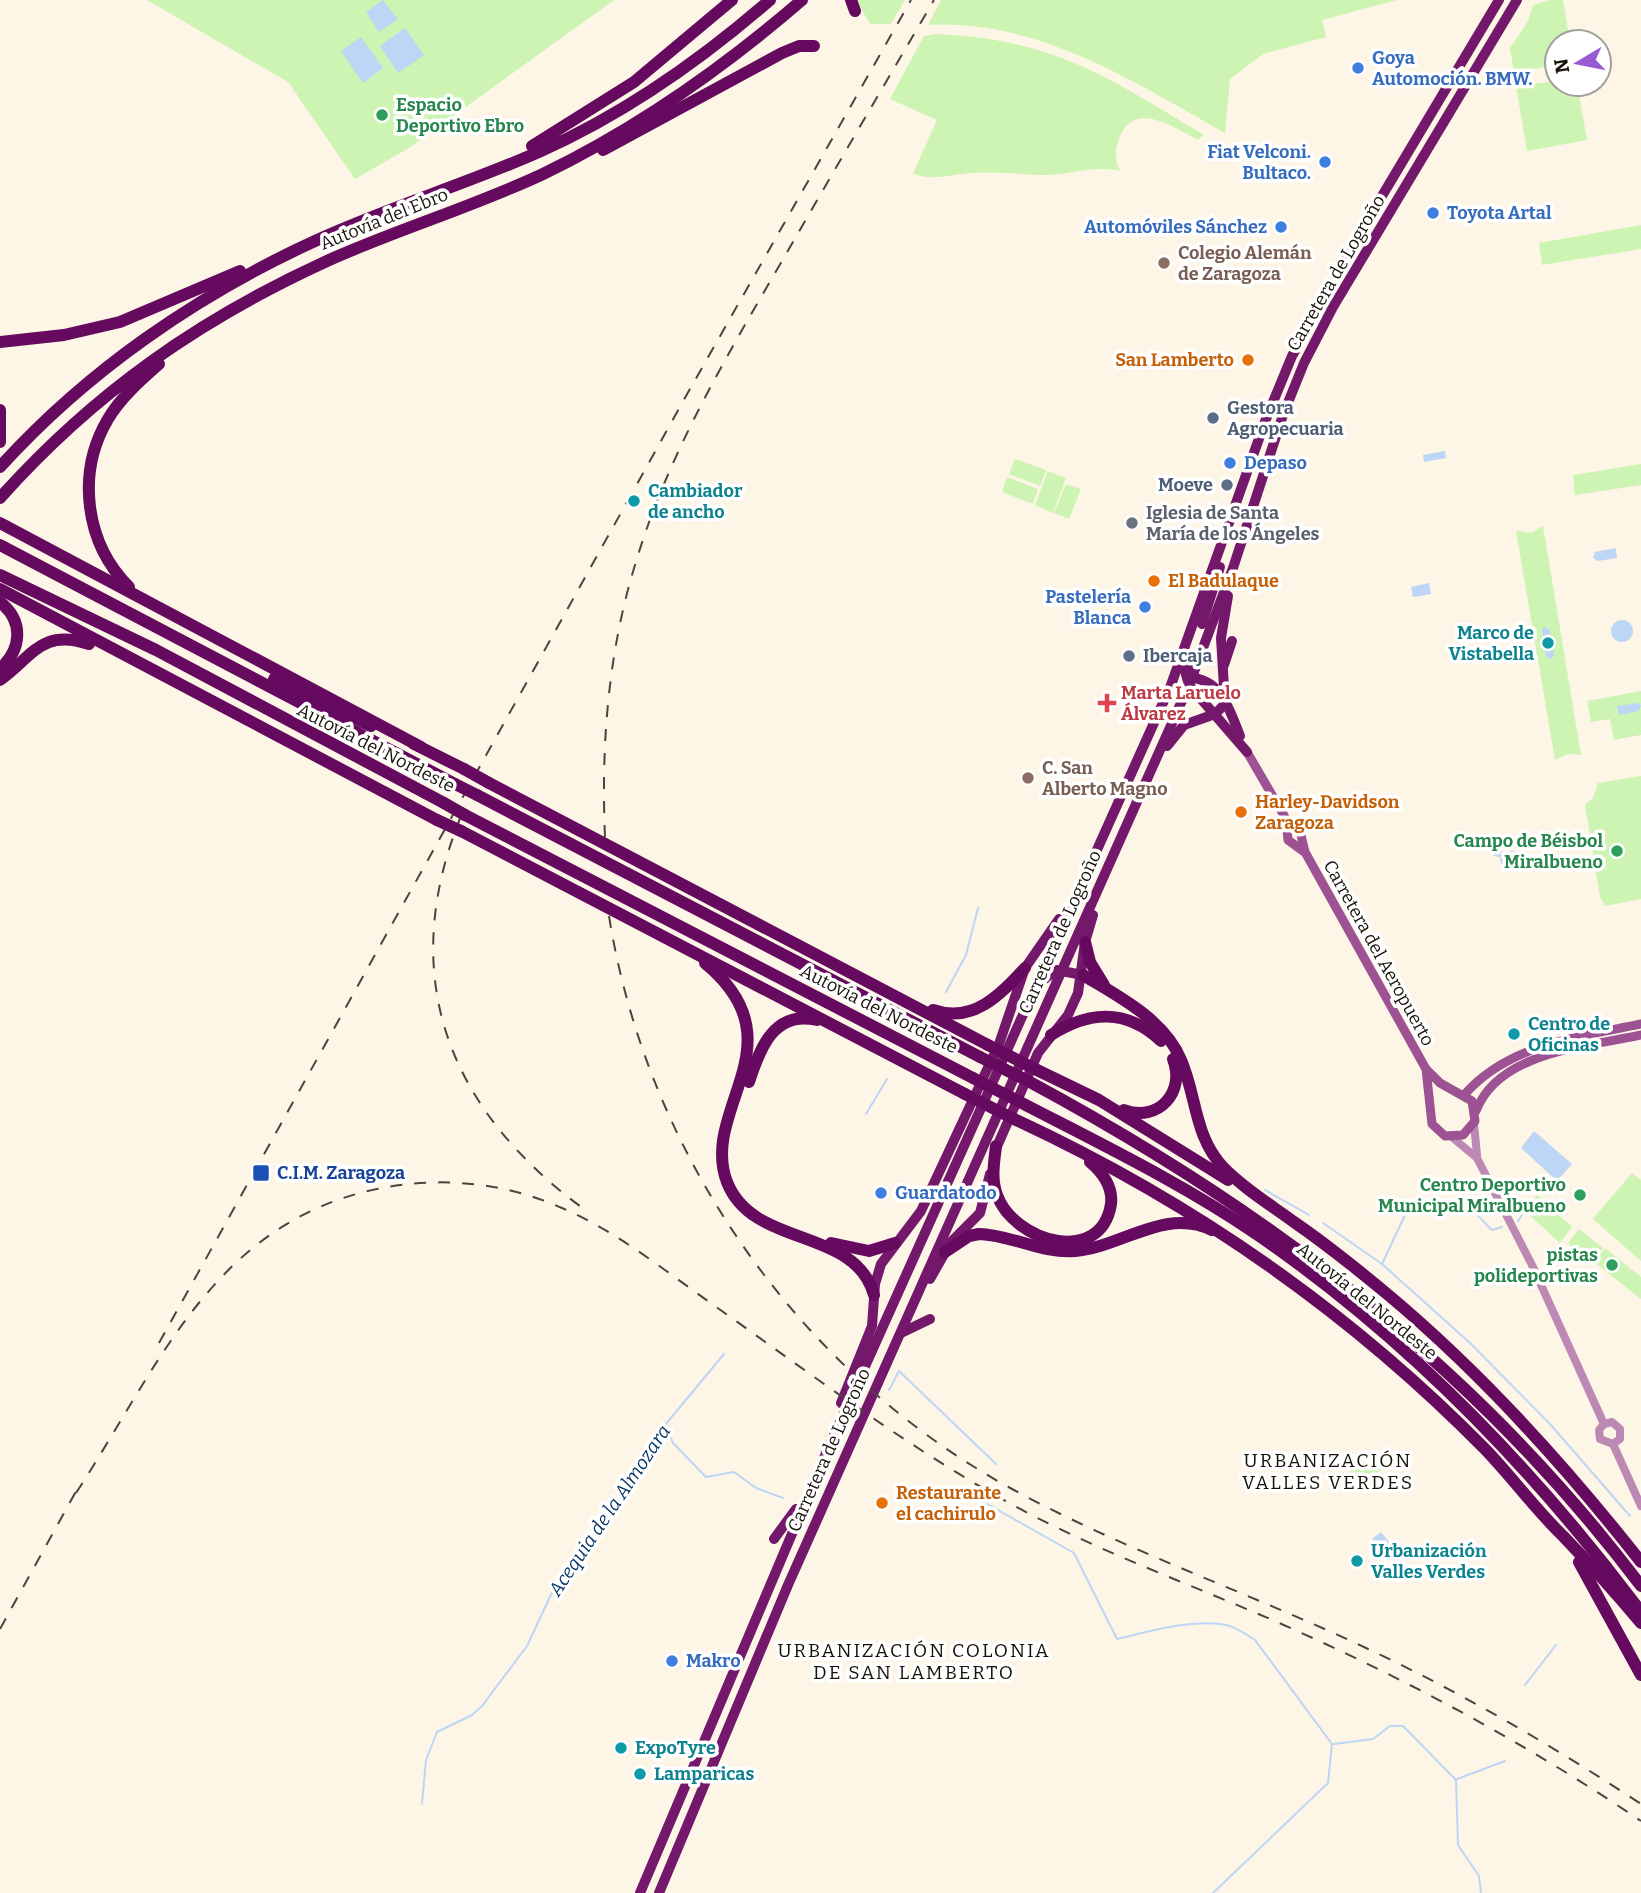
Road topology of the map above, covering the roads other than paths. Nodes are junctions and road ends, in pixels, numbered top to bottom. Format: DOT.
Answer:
graph roads {
  1 [pos="732,0"];
  2 [pos="770,0"];
  3 [pos="802,0"];
  4 [pos="1499,0"];
  5 [pos="1517,0"];
  6 [pos="814,46"];
  7 [pos="541,174"];
  8 [pos="424,196"];
  9 [pos="379,213"];
  10 [pos="234,309"];
  11 [pos="3,341"];
  12 [pos="0,410"];
  13 [pos="0,442"];
  14 [pos="0,467"];
  15 [pos="0,498"];
  16 [pos="4,525"];
  17 [pos="0,545"];
  18 [pos="1219,554"];
  19 [pos="1233,568"];
  20 [pos="0,575"];
  21 [pos="0,589"];
  22 [pos="139,597"];
  23 [pos="0,602"];
  24 [pos="1232,641"];
  25 [pos="130,660"];
  26 [pos="238,667"];
  27 [pos="0,669"];
  28 [pos="1222,671"];
  29 [pos="0,680"];
  30 [pos="1189,681"];
  31 [pos="217,684"];
  32 [pos="1171,685"];
  33 [pos="1226,702"];
  34 [pos="1214,714"];
  35 [pos="421,747"];
  36 [pos="307,751"];
  37 [pos="1247,752"];
  38 [pos="1156,762"];
  39 [pos="1098,888"];
  40 [pos="1072,904"];
  41 [pos="655,932"];
  42 [pos="1085,942"];
  43 [pos="1026,968"];
  44 [pos="1062,969"];
  45 [pos="1083,975"];
  46 [pos="1037,985"];
  47 [pos="1111,993"];
  48 [pos="910,1002"];
  49 [pos="1641,1024"];
  50 [pos="1051,1035"];
  51 [pos="1641,1035"];
  52 [pos="875,1046"];
  53 [pos="1426,1069"];
  54 [pos="1033,1076"];
  55 [pos="1460,1093"];
  56 [pos="1099,1100"];
  57 [pos="1431,1107"];
  58 [pos="1476,1111"];
  59 [pos="1474,1124"];
  60 [pos="1029,1126"];
  61 [pos="1453,1138"];
  62 [pos="996,1146"];
  63 [pos="1477,1158"];
  64 [pos="1271,1205"];
  65 [pos="1236,1241"];
  66 [pos="895,1243"];
  67 [pos="945,1252"];
  68 [pos="874,1295"];
  69 [pos="914,1301"];
  70 [pos="899,1335"];
  71 [pos="1604,1424"];
  72 [pos="1613,1444"];
  73 [pos="829,1446"];
  74 [pos="1641,1506"];
  75 [pos="1562,1536"];
  76 [pos="774,1539"];
  77 [pos="1641,1562"];
  78 [pos="1641,1586"];
  79 [pos="1641,1612"];
  80 [pos="1641,1623"];
  81 [pos="1641,1675"];
  82 [pos="640,1893"];
  83 [pos="659,1893"];
  1 -- 8 [label="highway"];
  2 -- 8 [label="highway, Autovía del Ebro"];
  3 -- 7 [label="highway, Autovía del Ebro"];
  4 -- 18 [label="highway, Carretera de Logroño"];
  5 -- 19 [label="highway, Carretera de Logroño"];
  6 -- 7 [label="highway"];
  7 -- 10 [label="highway, Autovía del Ebro"];
  8 -- 9 [label="highway, Autovía del Ebro"];
  9 -- 11 [label="highway"];
  9 -- 14 [label="highway, Autovía del Ebro"];
  10 -- 15 [label="highway, Autovía del Ebro"];
  10 -- 22 [label="highway"];
  12 -- 13 [label="highway"];
  16 -- 22 [label="highway"];
  17 -- 26 [label="highway, Autovía del Nordeste"];
  18 -- 30 [label="highway"];
  18 -- 32 [label="highway, Carretera de Logroño"];
  19 -- 28 [label="highway"];
  19 -- 30 [label="highway, Carretera de Logroño"];
  20 -- 31 [label="highway, Autovía del Nordeste"];
  21 -- 25 [label="highway"];
  22 -- 35 [label="highway"];
  23 -- 27 [label="highway"];
  24 -- 28 [label="highway"];
  25 -- 29 [label="highway"];
  25 -- 36 [label="highway"];
  26 -- 35 [label="highway"];
  26 -- 54 [label="highway, Autovía del Nordeste, bridge"];
  28 -- 33 [label="highway"];
  30 -- 32 [label="highway"];
  30 -- 33 [label="highway"];
  30 -- 34 [label="highway"];
  30 -- 38 [label="highway, Carretera de Logroño"];
  31 -- 36 [label="highway"];
  31 -- 79 [label="highway, Autovía del Nordeste, bridge"];
  32 -- 40 [label="highway, Carretera de Logroño"];
  33 -- 34 [label="highway"];
  33 -- 37 [label="highway"];
  34 -- 37 [label="highway"];
  34 -- 38 [label="highway"];
  35 -- 48 [label="highway, bridge"];
  36 -- 41 [label="highway, bridge"];
  37 -- 53 [label="main road, Carretera del Aeropuerto"];
  38 -- 39 [label="highway, Carretera de Logroño"];
  39 -- 42 [label="highway"];
  39 -- 44 [label="highway, Carretera de Logroño"];
  40 -- 43 [label="highway"];
  40 -- 46 [label="highway, Carretera de Logroño"];
  41 -- 52 [label="highway"];
  41 -- 68 [label="highway"];
  42 -- 45 [label="highway"];
  42 -- 47 [label="highway"];
  43 -- 48 [label="highway"];
  43 -- 66 [label="highway"];
  44 -- 45 [label="highway"];
  44 -- 46 [label="highway"];
  44 -- 69 [label="highway, Carretera de Logroño"];
  45 -- 47 [label="highway"];
  45 -- 50 [label="highway"];
  46 -- 73 [label="highway, Carretera de Logroño"];
  47 -- 64 [label="highway"];
  48 -- 54 [label="highway, bridge"];
  49 -- 55 [label="main road"];
  50 -- 56 [label="highway"];
  50 -- 62 [label="highway"];
  51 -- 58 [label="main road"];
  52 -- 60 [label="highway, bridge"];
  52 -- 66 [label="highway"];
  53 -- 55 [label="main road, Carretera del Aeropuerto"];
  53 -- 57 [label="main road, Carretera del Aeropuerto"];
  54 -- 56 [label="highway"];
  54 -- 78 [label="highway, Autovía del Nordeste"];
  55 -- 57 [label="main road"];
  55 -- 58 [label="main road, Carretera del Aeropuerto"];
  56 -- 64 [label="highway"];
  57 -- 61 [label="main road, Carretera del Aeropuerto"];
  58 -- 59 [label="main road, Carretera del Aeropuerto"];
  59 -- 61 [label="main road"];
  59 -- 63 [label="street, Carretera del Aeropuerto"];
  60 -- 62 [label="highway"];
  60 -- 65 [label="highway"];
  61 -- 63 [label="street, Carretera del Aeropuerto"];
  62 -- 67 [label="highway"];
  63 -- 71 [label="street, Carretera del Aeropuerto"];
  64 -- 77 [label="highway"];
  65 -- 67 [label="highway"];
  65 -- 75 [label="highway"];
  66 -- 68 [label="highway"];
  67 -- 69 [label="highway"];
  68 -- 73 [label="highway"];
  69 -- 70 [label="highway, Carretera de Logroño"];
  69 -- 70 [label="highway"];
  70 -- 83 [label="highway, Carretera de Logroño"];
  71 -- 72 [label="street, Carretera del Aeropuerto"];
  71 -- 72 [label="street, Carretera del Aeropuerto"];
  72 -- 74 [label="street, Carretera del Aeropuerto"];
  73 -- 76 [label="highway"];
  73 -- 82 [label="highway, Carretera de Logroño"];
  75 -- 80 [label="highway"];
  75 -- 81 [label="highway"];
}
